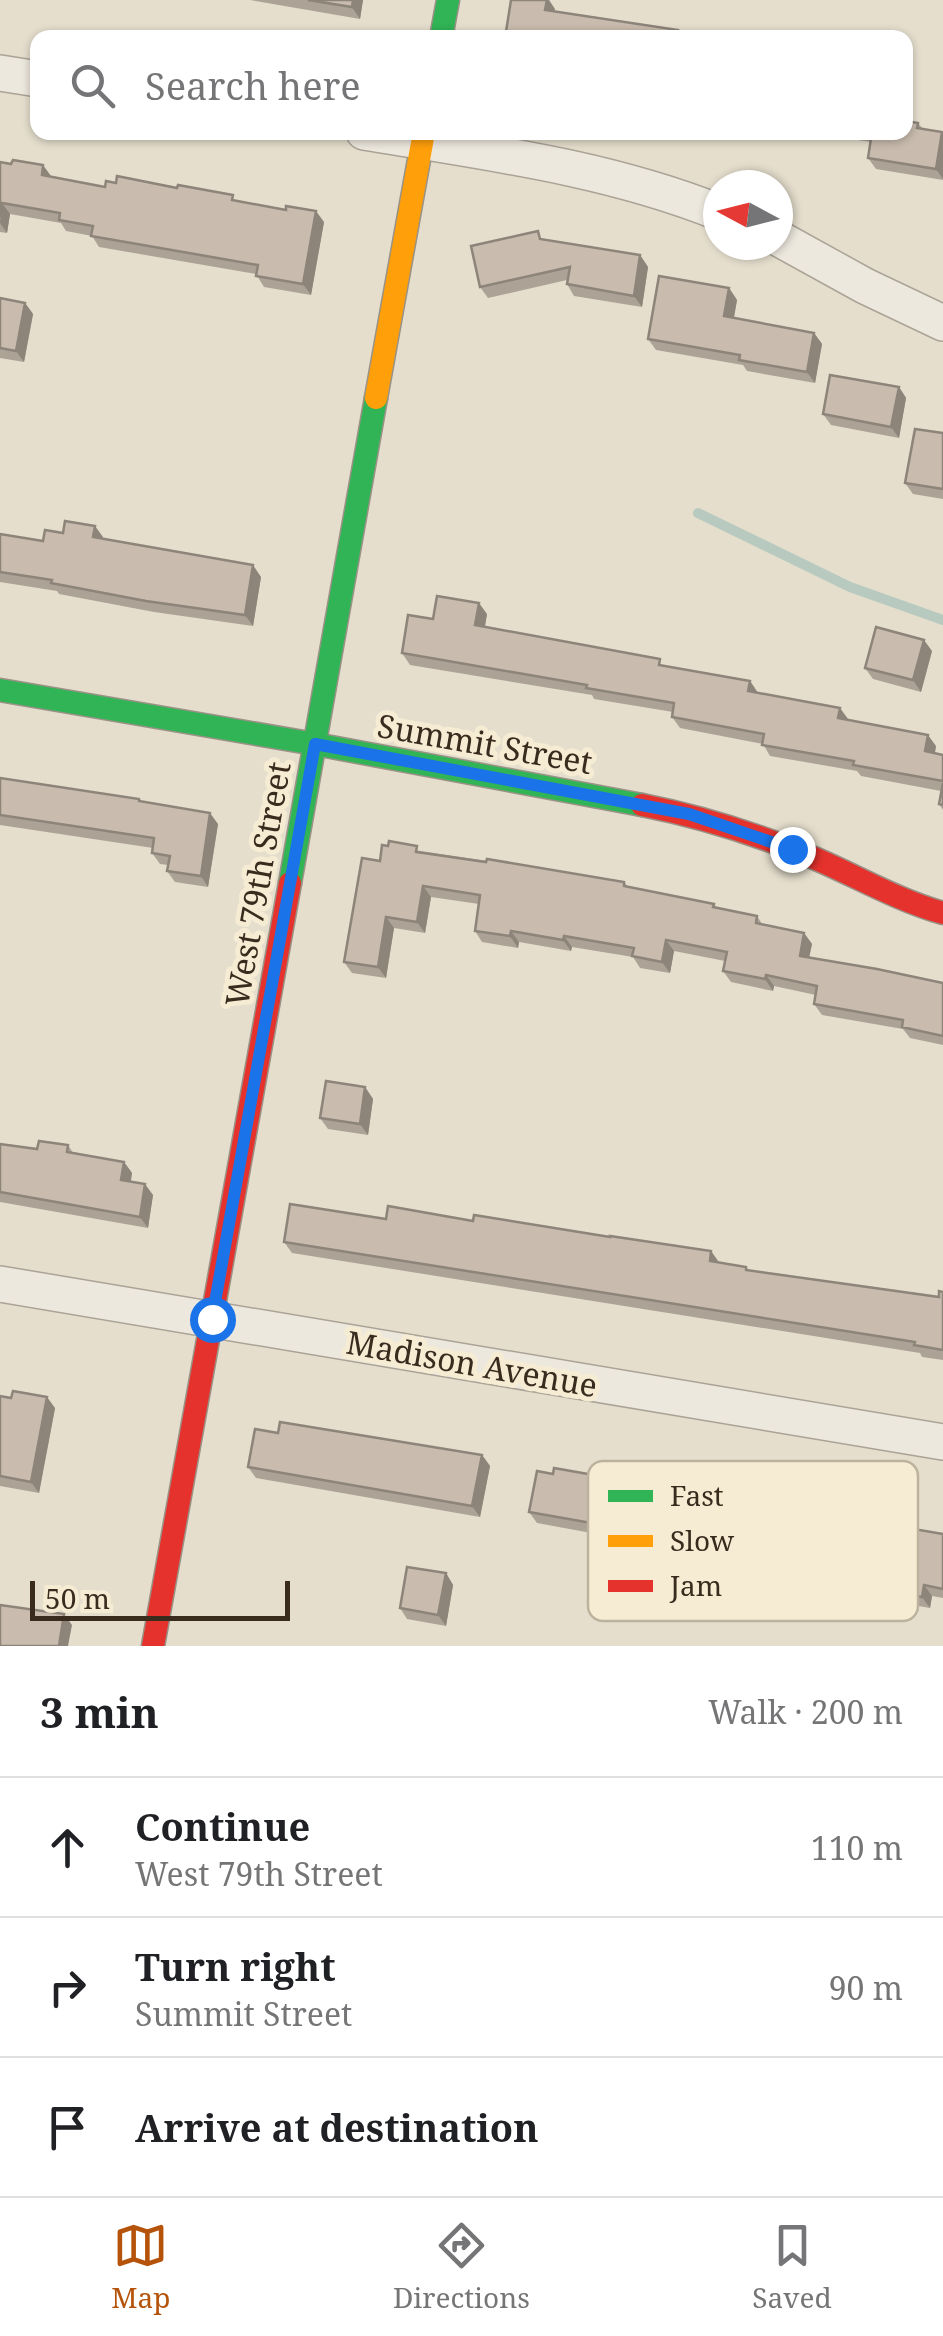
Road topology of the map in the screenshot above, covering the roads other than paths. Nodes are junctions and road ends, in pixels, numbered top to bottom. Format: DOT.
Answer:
graph roads {
  1 [pos="448,0"];
  2 [pos="442,30"];
  3 [pos="0,73"];
  4 [pos="30,78"];
  5 [pos="422,140"];
  6 [pos="438,140"];
  7 [pos="703,206"];
  8 [pos="793,246"];
  9 [pos="943,323"];
  10 [pos="0,690"];
  11 [pos="315,744"];
  12 [pos="943,913"];
  13 [pos="0,1284"];
  14 [pos="212,1319"];
  15 [pos="943,1442"];
  16 [pos="153,1646"];
  1 -- 2 [label="street"];
  3 -- 4 [label="street"];
  5 -- 11 [label="street, West 79th Street"];
  6 -- 7 [label="street"];
  8 -- 9 [label="street"];
  10 -- 11 [label="street, Summit Street"];
  11 -- 12 [label="street, Summit Street"];
  11 -- 14 [label="street, West 79th Street"];
  13 -- 14 [label="street, Madison Avenue"];
  14 -- 15 [label="street, Madison Avenue"];
  14 -- 16 [label="street, West 79th Street"];
}
